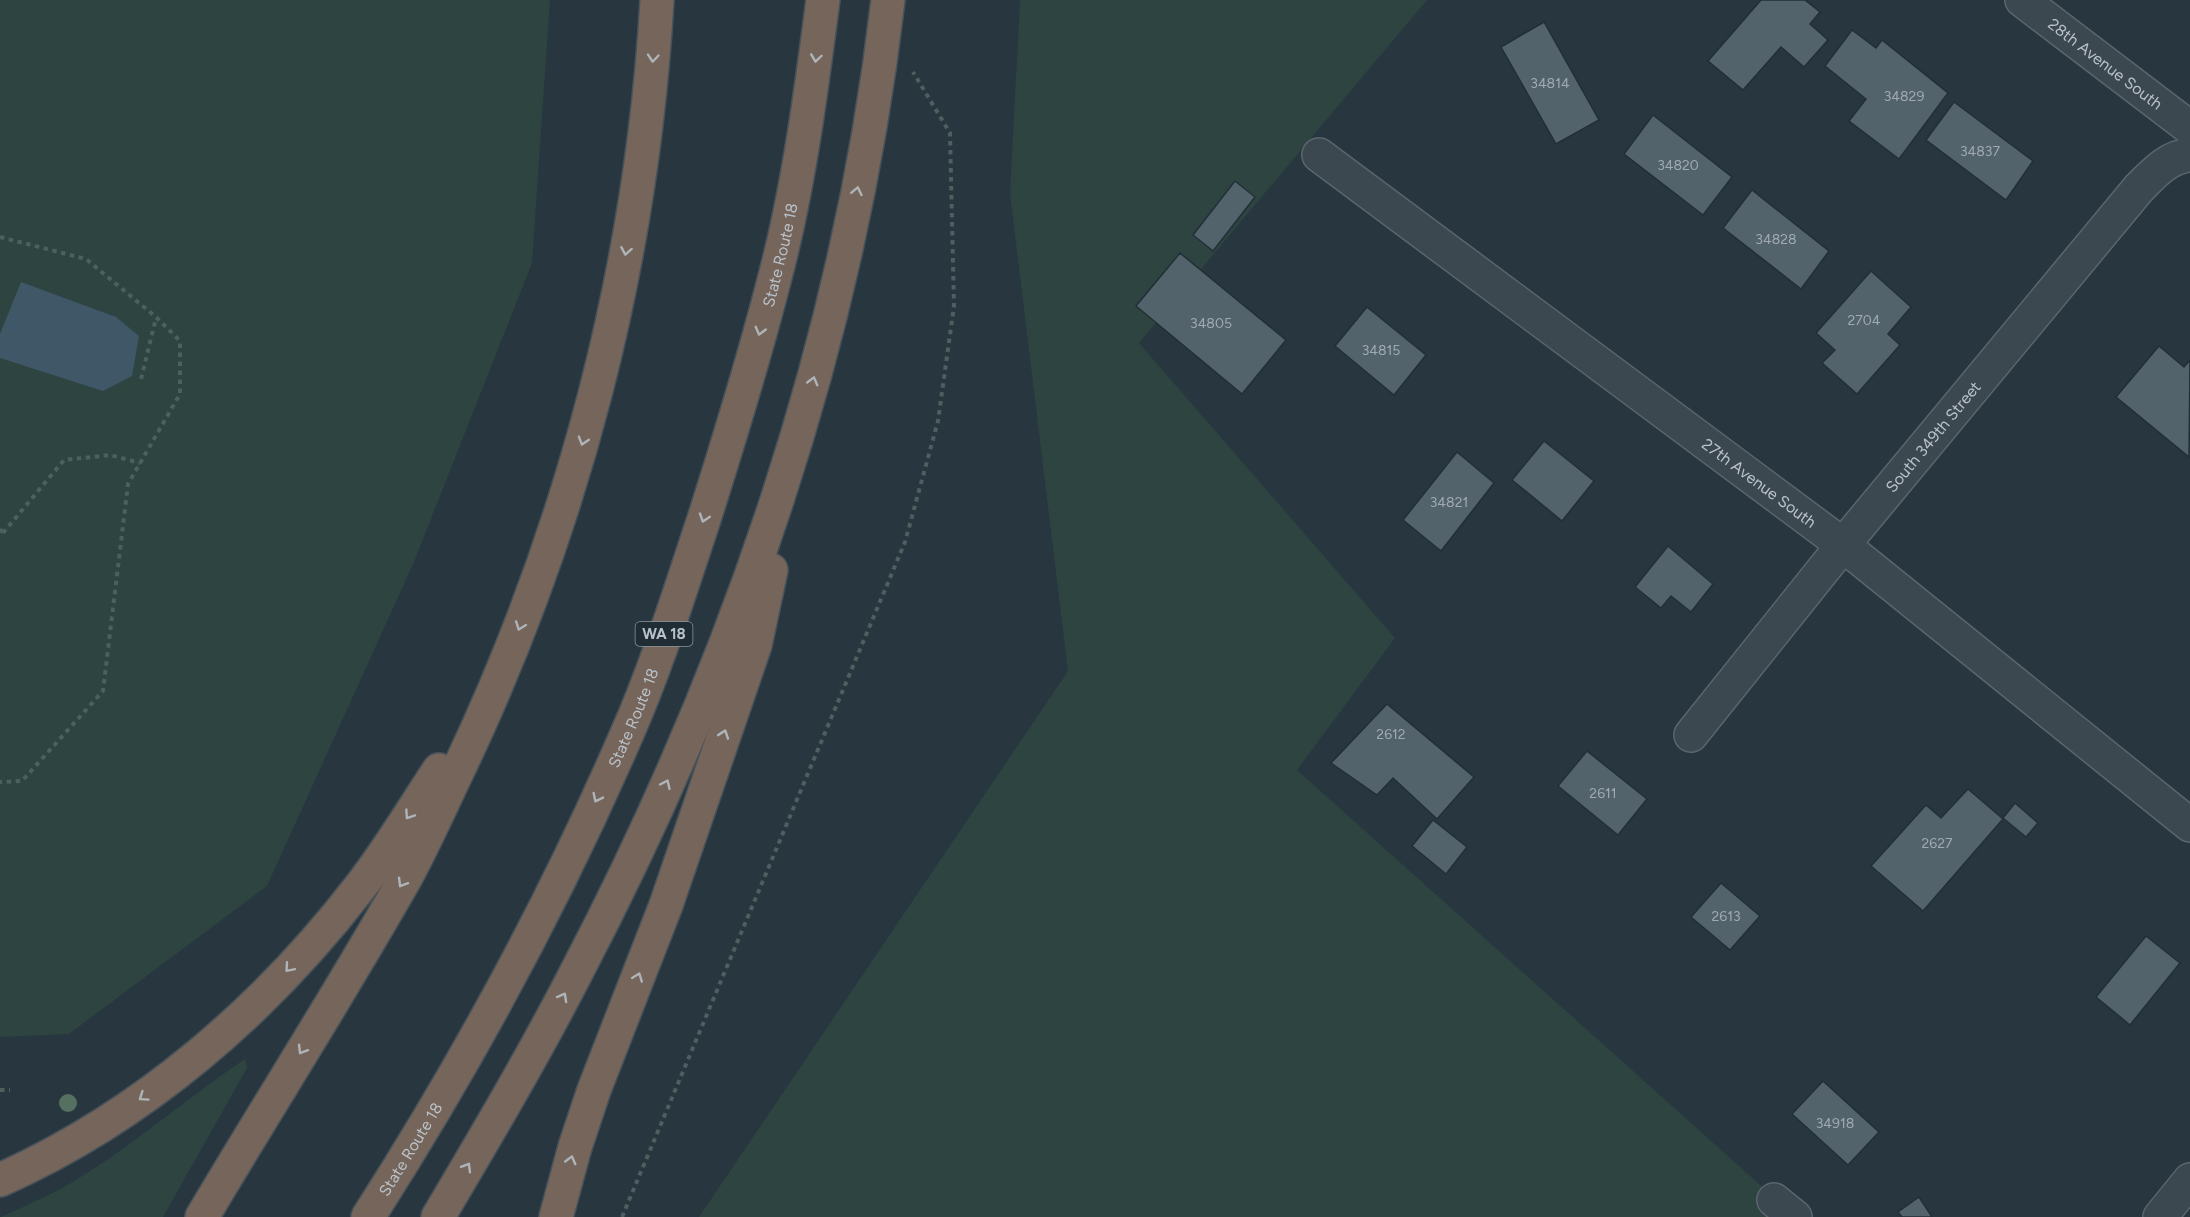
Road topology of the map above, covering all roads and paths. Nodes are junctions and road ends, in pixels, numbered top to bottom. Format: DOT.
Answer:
graph roads {
  1 [pos="657,0"];
  2 [pos="823,0"];
  3 [pos="2022,0"];
  4 [pos="886,13"];
  5 [pos="2190,128"];
  6 [pos="1319,155"];
  7 [pos="2190,155"];
  8 [pos="0,237"];
  9 [pos="156,317"];
  10 [pos="141,379"];
  11 [pos="798,437"];
  12 [pos="140,463"];
  13 [pos="1,533"];
  14 [pos="1842,545"];
  15 [pos="501,680"];
  16 [pos="1691,735"];
  17 [pos="0,782"];
  18 [pos="2190,825"];
  19 [pos="0,1090"];
  20 [pos="10,1090"];
  21 [pos="0,1180"];
  22 [pos="2190,1180"];
  23 [pos="201,1217"];
  24 [pos="369,1217"];
  25 [pos="438,1217"];
  26 [pos="556,1217"];
  27 [pos="622,1217"];
  28 [pos="2160,1217"];
  1 -- 15 [label="highway, one-way"];
  2 -- 24 [label="highway, State Route 18 / WA 18, one-way"];
  3 -- 5 [label="street, 28th Avenue South"];
  11 -- 4 [label="highway, one-way"];
  4 -- 27 [label="path"];
  6 -- 14 [label="street, 27th Avenue South"];
  7 -- 14 [label="street, South 349th Street"];
  8 -- 9 [label="path"];
  9 -- 10 [label="path"];
  9 -- 12 [label="path"];
  25 -- 11 [label="highway, one-way"];
  26 -- 11 [label="highway, one-way"];
  12 -- 13 [label="path"];
  12 -- 17 [label="path"];
  14 -- 16 [label="street, South 349th Street"];
  14 -- 18 [label="street, 27th Avenue South"];
  15 -- 21 [label="highway, one-way"];
  15 -- 23 [label="highway, one-way"];
  19 -- 20 [label="path"];
  22 -- 28 [label="street"];
}
